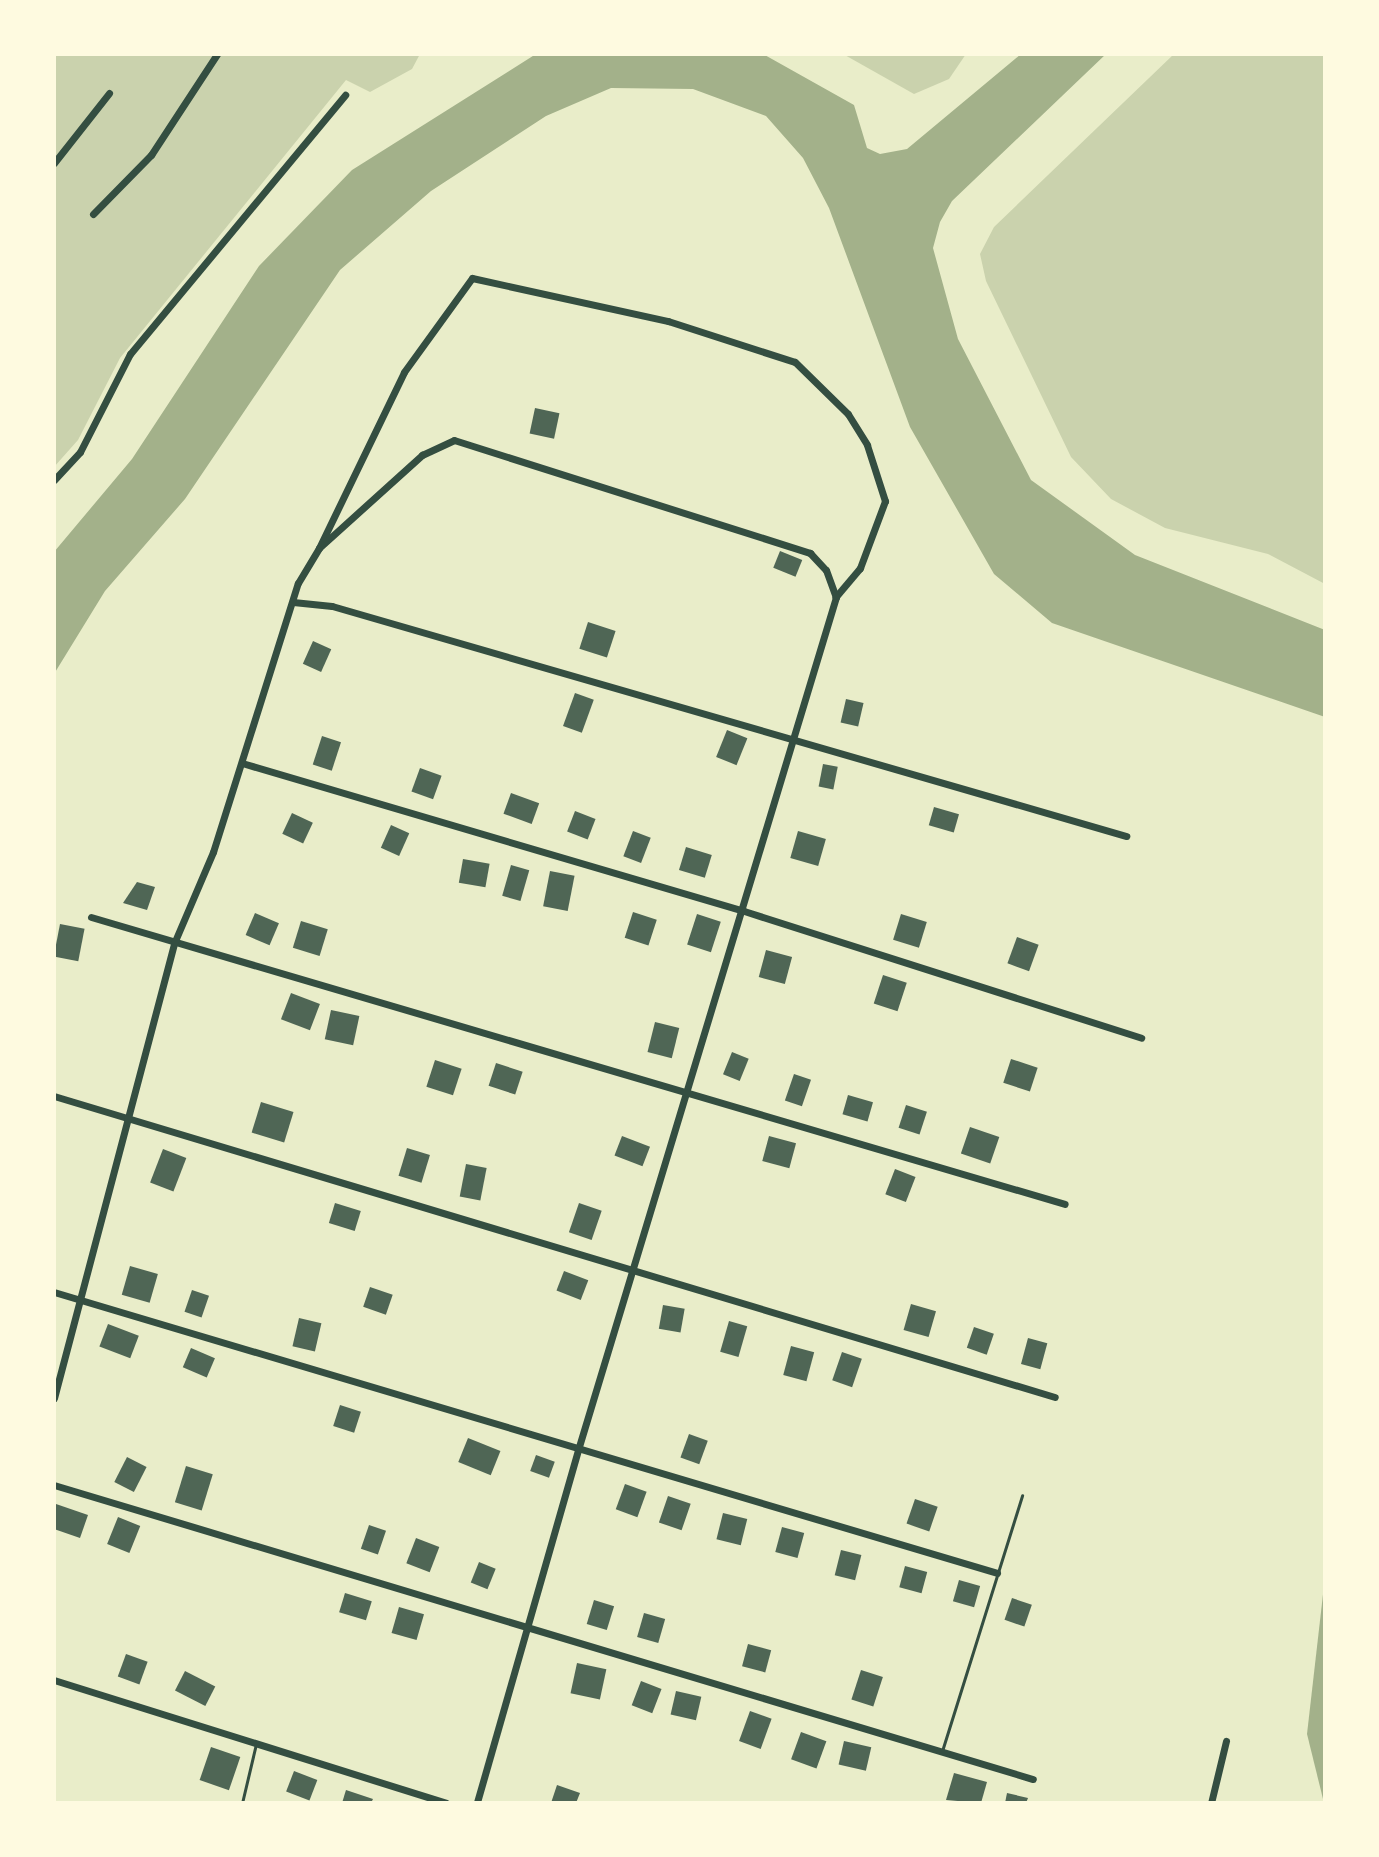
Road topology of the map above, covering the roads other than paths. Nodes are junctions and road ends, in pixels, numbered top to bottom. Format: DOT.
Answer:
graph roads {
  1 [pos="212,55"];
  2 [pos="109,93"];
  3 [pos="345,95"];
  4 [pos="54,163"];
  5 [pos="93,214"];
  6 [pos="54,480"];
  7 [pos="319,548"];
  8 [pos="836,597"];
  9 [pos="293,602"];
  10 [pos="793,735"];
  11 [pos="242,763"];
  12 [pos="1126,836"];
  13 [pos="744,911"];
  14 [pos="91,917"];
  15 [pos="175,941"];
  16 [pos="1141,1038"];
  17 [pos="684,1095"];
  18 [pos="54,1096"];
  19 [pos="129,1118"];
  20 [pos="1065,1204"];
  21 [pos="635,1270"];
  22 [pos="54,1292"];
  23 [pos="81,1300"];
  24 [pos="1055,1397"];
  25 [pos="54,1398"];
  26 [pos="578,1450"];
  27 [pos="54,1485"];
  28 [pos="1022,1495"];
  29 [pos="997,1573"];
  30 [pos="526,1627"];
  31 [pos="54,1680"];
  32 [pos="1226,1741"];
  33 [pos="257,1742"];
  34 [pos="942,1752"];
  35 [pos="1033,1779"];
  36 [pos="242,1803"];
  37 [pos="446,1803"];
  38 [pos="477,1803"];
  39 [pos="1211,1803"];
  1 -- 5 [label="street"];
  2 -- 4 [label="street"];
  3 -- 6 [label="street"];
  7 -- 8 [label="street"];
  7 -- 8 [label="street"];
  7 -- 9 [label="street"];
  8 -- 10 [label="street"];
  9 -- 10 [label="street"];
  9 -- 11 [label="street"];
  10 -- 12 [label="street"];
  10 -- 13 [label="street"];
  11 -- 13 [label="street"];
  11 -- 15 [label="street"];
  13 -- 16 [label="street"];
  13 -- 17 [label="street"];
  14 -- 15 [label="street"];
  15 -- 17 [label="street"];
  15 -- 19 [label="street"];
  17 -- 20 [label="street"];
  17 -- 21 [label="street"];
  18 -- 19 [label="street"];
  19 -- 21 [label="street"];
  19 -- 23 [label="street"];
  21 -- 24 [label="street"];
  21 -- 26 [label="street"];
  22 -- 23 [label="street"];
  23 -- 25 [label="street"];
  23 -- 26 [label="street"];
  26 -- 29 [label="street"];
  26 -- 30 [label="street"];
  27 -- 30 [label="street"];
  28 -- 29 [label="lane"];
  29 -- 34 [label="lane"];
  30 -- 34 [label="street"];
  30 -- 38 [label="street"];
  31 -- 33 [label="street"];
  32 -- 39 [label="street"];
  33 -- 36 [label="lane"];
  33 -- 37 [label="street"];
  34 -- 35 [label="street"];
}
